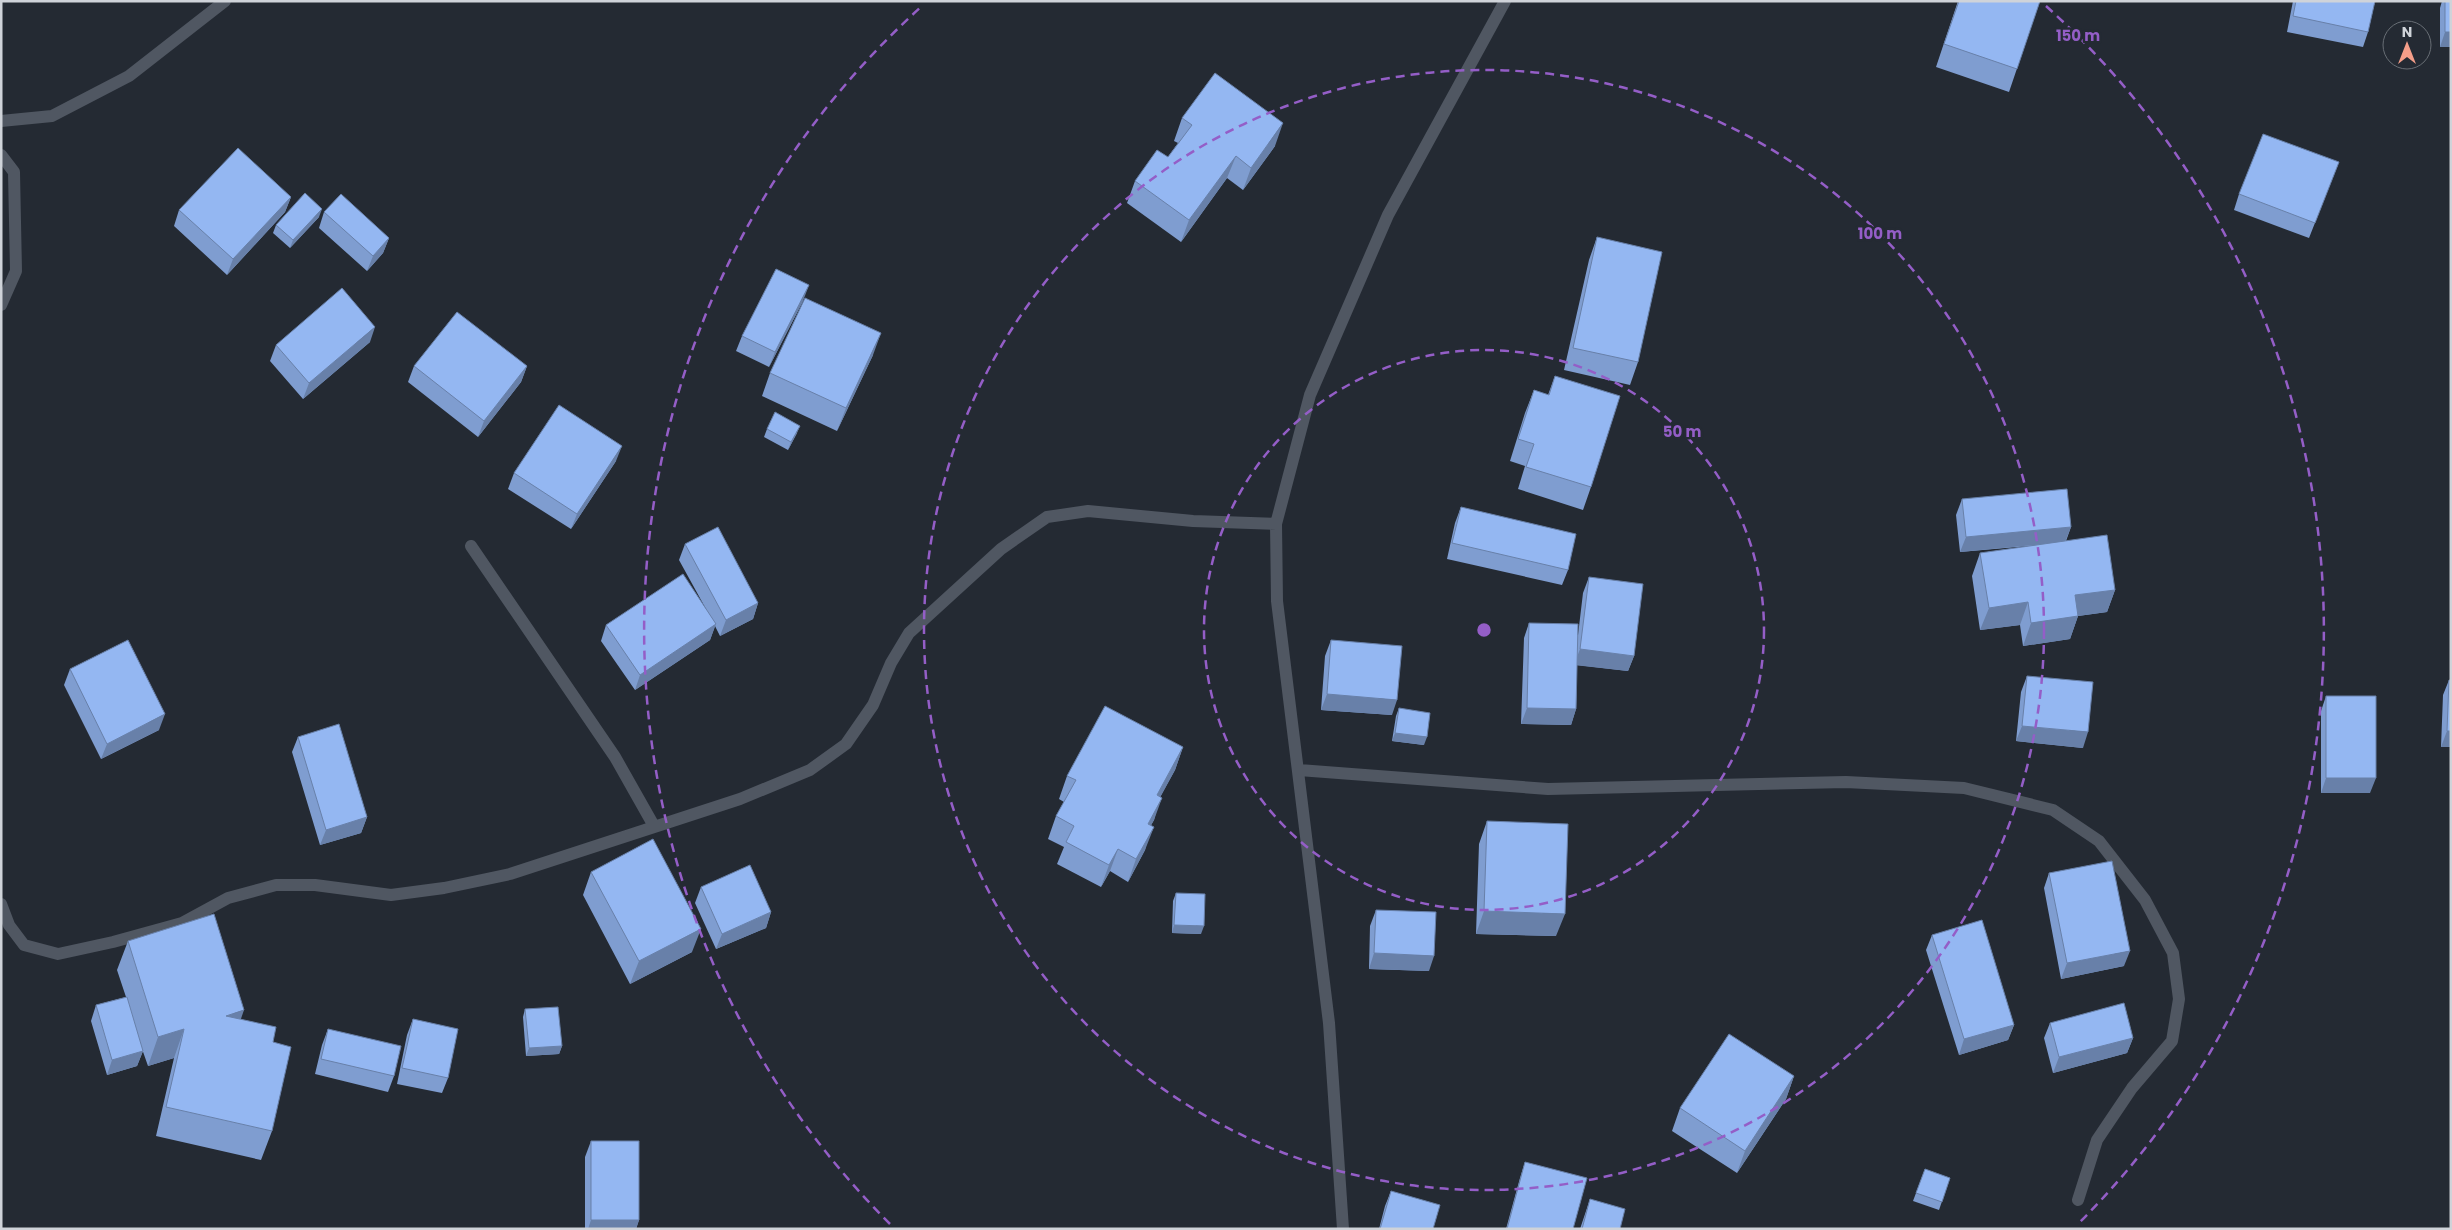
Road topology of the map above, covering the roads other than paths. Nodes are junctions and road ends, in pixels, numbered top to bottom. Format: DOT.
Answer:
graph roads {
  1 [pos="225,1"];
  2 [pos="1505,1"];
  3 [pos="1,121"];
  4 [pos="1,155"];
  5 [pos="1,305"];
  6 [pos="1276,524"];
  7 [pos="471,546"];
  8 [pos="1299,770"];
  9 [pos="654,826"];
  10 [pos="1,904"];
  11 [pos="2078,1200"];
  12 [pos="1344,1229"];
  1 -- 3 [label="street"];
  2 -- 6 [label="street"];
  4 -- 5 [label="street"];
  6 -- 8 [label="street"];
  6 -- 9 [label="street"];
  7 -- 9 [label="street"];
  8 -- 11 [label="street"];
  8 -- 12 [label="street"];
  9 -- 10 [label="street"];
}
